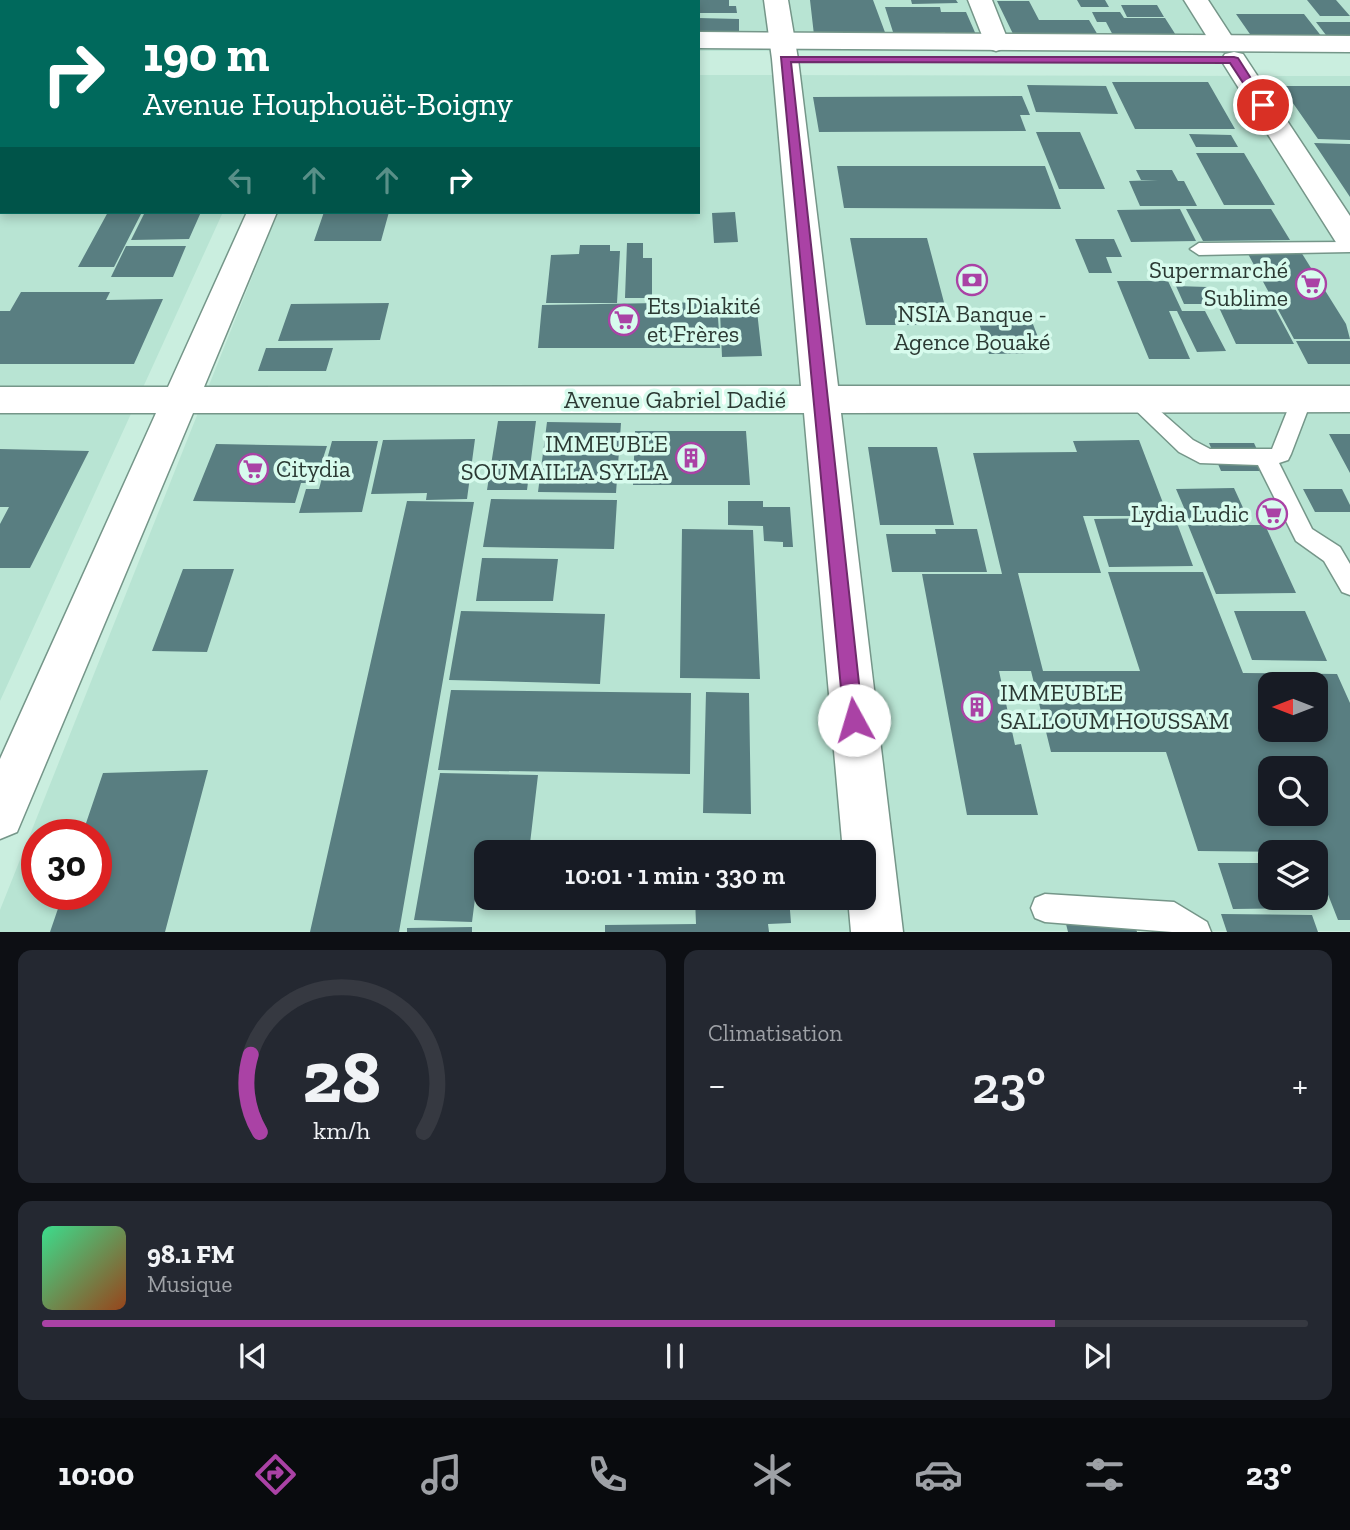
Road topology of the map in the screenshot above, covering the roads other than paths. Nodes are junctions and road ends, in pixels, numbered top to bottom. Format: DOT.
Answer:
graph roads {
  1 [pos="776,0"];
  2 [pos="980,0"];
  3 [pos="1196,0"];
  4 [pos="700,40"];
  5 [pos="996,43"];
  6 [pos="1350,44"];
  7 [pos="784,49"];
  8 [pos="1229,51"];
  9 [pos="700,58"];
  10 [pos="1350,59"];
  11 [pos="261,214"];
  12 [pos="1350,240"];
  13 [pos="1350,247"];
  14 [pos="1199,249"];
  15 [pos="1302,399"];
  16 [pos="1350,399"];
  17 [pos="0,400"];
  18 [pos="819,400"];
  19 [pos="1135,400"];
  20 [pos="178,402"];
  21 [pos="1265,457"];
  22 [pos="1350,585"];
  23 [pos="0,815"];
  24 [pos="1045,908"];
  25 [pos="877,932"];
  26 [pos="1197,932"];
  1 -- 7 [label="main road"];
  2 -- 5 [label="main road"];
  3 -- 8 [label="main road"];
  4 -- 7 [label="main road"];
  5 -- 7 [label="main road"];
  5 -- 8 [label="main road"];
  6 -- 8 [label="main road"];
  7 -- 8 [label="main road"];
  7 -- 9 [label="main road"];
  7 -- 18 [label="main road"];
  8 -- 10 [label="main road"];
  8 -- 12 [label="main road"];
  11 -- 20 [label="main road"];
  13 -- 14 [label="lane"];
  15 -- 16 [label="main road, Avenue Gabriel Dadié"];
  15 -- 19 [label="main road, Avenue Gabriel Dadié"];
  15 -- 21 [label="lane"];
  17 -- 20 [label="main road, Avenue Gabriel Dadié"];
  18 -- 19 [label="main road, Avenue Gabriel Dadié"];
  18 -- 20 [label="main road, Avenue Gabriel Dadié"];
  18 -- 25 [label="main road"];
  19 -- 21 [label="lane"];
  20 -- 23 [label="main road"];
  21 -- 22 [label="lane"];
  24 -- 26 [label="lane"];
}
